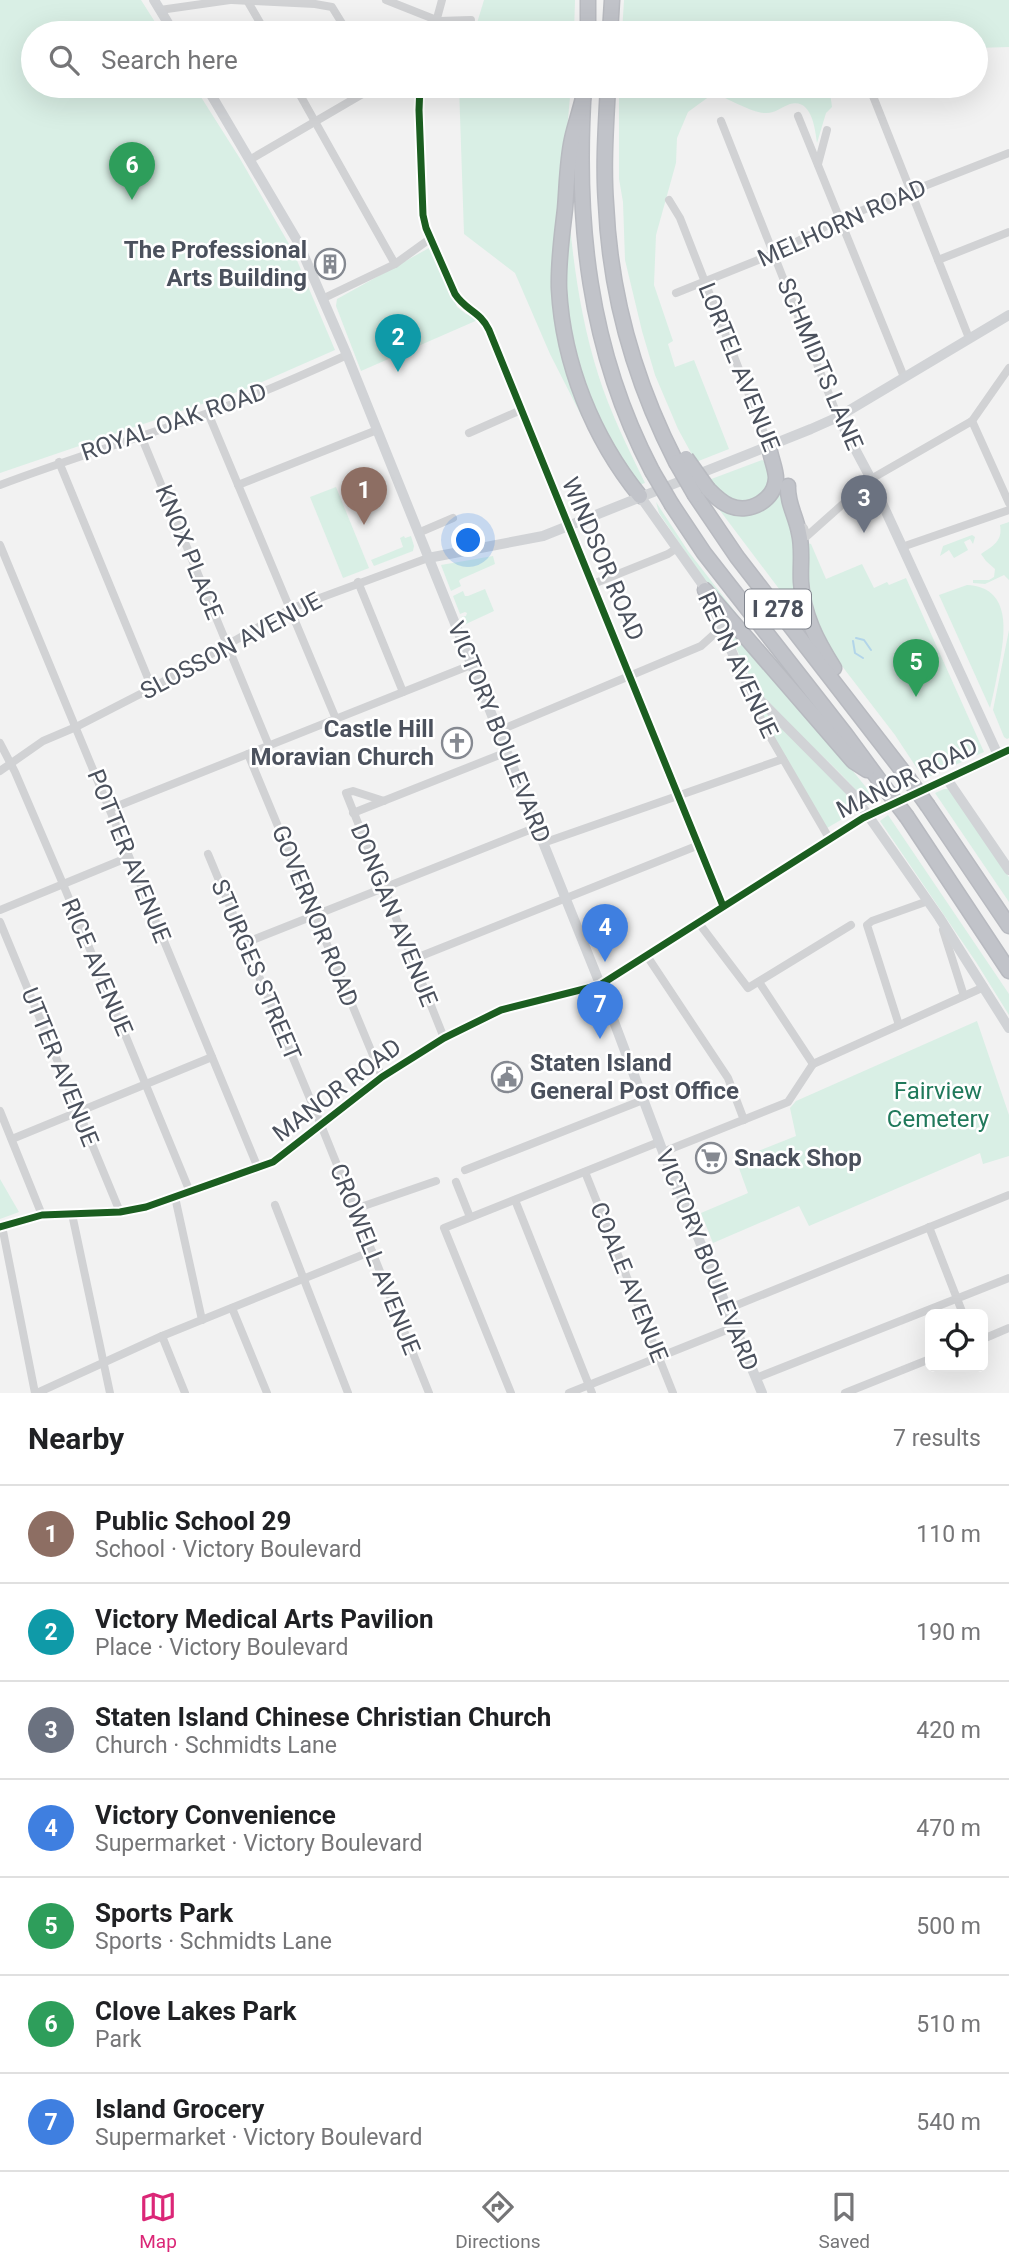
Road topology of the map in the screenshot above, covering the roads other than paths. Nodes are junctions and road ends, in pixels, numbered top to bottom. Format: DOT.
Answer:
graph roads {
  1 [pos="231,0"];
  2 [pos="386,0"];
  3 [pos="442,0"];
  4 [pos="588,0"];
  5 [pos="612,0"];
  6 [pos="248,2"];
  7 [pos="157,5"];
  8 [pos="436,20"];
  9 [pos="471,20"];
  10 [pos="167,21"];
  11 [pos="259,21"];
  12 [pos="341,21"];
  13 [pos="440,21"];
  14 [pos="458,21"];
  15 [pos="587,21"];
  16 [pos="611,21"];
  17 [pos="213,98"];
  18 [pos="302,98"];
  19 [pos="355,98"];
  20 [pos="420,98"];
  21 [pos="583,98"];
  22 [pos="584,98"];
  23 [pos="608,98"];
  24 [pos="874,98"];
  25 [pos="798,116"];
  26 [pos="315,121"];
  27 [pos="721,121"];
  28 [pos="827,130"];
  29 [pos="1009,153"];
  30 [pos="251,159"];
  31 [pos="818,164"];
  32 [pos="910,191"];
  33 [pos="669,200"];
  34 [pos="840,219"];
  35 [pos="1009,232"];
  36 [pos="431,238"];
  37 [pos="773,254"];
  38 [pos="937,260"];
  39 [pos="395,264"];
  40 [pos="704,282"];
  41 [pos="676,293"];
  42 [pos="322,299"];
  43 [pos="1009,315"];
  44 [pos="969,338"];
  45 [pos="347,355"];
  46 [pos="1009,368"];
  47 [pos="904,377"];
  48 [pos="521,410"];
  49 [pos="208,413"];
  50 [pos="838,417"];
  51 [pos="972,421"];
  52 [pos="377,429"];
  53 [pos="470,433"];
  54 [pos="141,436"];
  55 [pos="769,446"];
  56 [pos="60,462"];
  57 [pos="871,479"];
  58 [pos="0,485"];
  59 [pos="238,485"];
  60 [pos="788,486"];
  61 [pos="702,492"];
  62 [pos="640,496"];
  63 [pos="1009,503"];
  64 [pos="1009,510"];
  65 [pos="453,518"];
  66 [pos="567,526"];
  67 [pos="418,533"];
  68 [pos="0,545"];
  69 [pos="902,547"];
  70 [pos="677,548"];
  71 [pos="428,558"];
  72 [pos="358,582"];
  73 [pos="593,584"];
  74 [pos="705,590"];
  75 [pos="290,609"];
  76 [pos="721,628"];
  77 [pos="227,645"];
  78 [pos="471,665"];
  79 [pos="631,676"];
  80 [pos="747,685"];
  81 [pos="152,688"];
  82 [pos="403,692"];
  83 [pos="336,719"];
  84 [pos="865,720"];
  85 [pos="76,727"];
  86 [pos="498,731"];
  87 [pos="0,743"];
  88 [pos="269,746"];
  89 [pos="1009,750"];
  90 [pos="507,752"];
  91 [pos="248,754"];
  92 [pos="998,755"];
  93 [pos="783,759"];
  94 [pos="10,763"];
  95 [pos="0,771"];
  96 [pos="874,774"];
  97 [pos="947,779"];
  98 [pos="679,795"];
  99 [pos="384,801"];
  100 [pos="110,809"];
  101 [pos="353,813"];
  102 [pos="868,816"];
  103 [pos="537,827"];
  104 [pos="829,838"];
  105 [pos="543,843"];
  106 [pos="699,845"];
  107 [pos="208,854"];
  108 [pos="129,857"];
  109 [pos="1009,870"];
  110 [pos="62,884"];
  111 [pos="383,889"];
  112 [pos="566,899"];
  113 [pos="928,901"];
  114 [pos="723,906"];
  115 [pos="0,910"];
  116 [pos="315,916"];
  117 [pos="939,917"];
  118 [pos="0,922"];
  119 [pos="698,922"];
  120 [pos="851,925"];
  121 [pos="1009,926"];
  122 [pos="245,943"];
  123 [pos="647,956"];
  124 [pos="411,960"];
  125 [pos="1009,971"];
  126 [pos="759,982"];
  127 [pos="600,985"];
  128 [pos="984,987"];
  129 [pos="964,996"];
  130 [pos="899,1024"];
  131 [pos="1009,1028"];
  132 [pos="444,1038"];
  133 [pos="212,1057"];
  134 [pos="813,1064"];
  135 [pos="382,1077"];
  136 [pos="146,1085"];
  137 [pos="643,1100"];
  138 [pos="0,1111"];
  139 [pos="79,1112"];
  140 [pos="744,1120"];
  141 [pos="321,1125"];
  142 [pos="12,1139"];
  143 [pos="661,1147"];
  144 [pos="258,1168"];
  145 [pos="465,1170"];
  146 [pos="585,1172"];
  147 [pos="436,1181"];
  148 [pos="456,1182"];
  149 [pos="190,1192"];
  150 [pos="1009,1195"];
  151 [pos="175,1197"];
  152 [pos="515,1200"];
  153 [pos="275,1205"];
  154 [pos="355,1209"];
  155 [pos="120,1212"];
  156 [pos="72,1214"];
  157 [pos="43,1215"];
  158 [pos="470,1217"];
  159 [pos="1,1227"];
  160 [pos="929,1227"];
  161 [pos="372,1251"];
  162 [pos="1009,1278"];
  163 [pos="303,1279"];
  164 [pos="956,1298"];
  165 [pos="232,1308"];
  166 [pos="727,1309"];
  167 [pos="961,1309"];
  168 [pos="202,1320"];
  169 [pos="734,1327"];
  170 [pos="1009,1328"];
  171 [pos="162,1336"];
  172 [pos="988,1337"];
  173 [pos="659,1357"];
  174 [pos="925,1361"];
  175 [pos="103,1364"];
  176 [pos="756,1378"];
  177 [pos="590,1389"];
  178 [pos="36,1393"];
  179 [pos="110,1393"];
  180 [pos="185,1393"];
  181 [pos="267,1393"];
  182 [pos="348,1393"];
  183 [pos="429,1393"];
  184 [pos="511,1393"];
  185 [pos="569,1393"];
  186 [pos="673,1393"];
  187 [pos="762,1393"];
  188 [pos="845,1393"];
  1 -- 6 [label="street"];
  1 -- 7 [label="street"];
  2 -- 8 [label="street"];
  3 -- 8 [label="street"];
  4 -- 15 [label="highway"];
  5 -- 16 [label="highway"];
  6 -- 11 [label="street"];
  6 -- 12 [label="street"];
  7 -- 10 [label="main road"];
  8 -- 13 [label="street"];
  9 -- 14 [label="street"];
  17 -- 30 [label="main road, VICTORY BOULEVARD"];
  18 -- 26 [label="street"];
  19 -- 26 [label="street"];
  20 -- 36 [label="street, WINDSOR ROAD"];
  21 -- 62 [label="highway"];
  22 -- 96 [label="highway, I 278, bridge"];
  23 -- 61 [label="highway, I 278, bridge"];
  24 -- 32 [label="street"];
  25 -- 31 [label="street"];
  26 -- 30 [label="street"];
  26 -- 39 [label="street"];
  27 -- 37 [label="street, SCHMIDTS LANE"];
  28 -- 31 [label="street"];
  29 -- 32 [label="street, MELHORN ROAD"];
  30 -- 42 [label="main road, VICTORY BOULEVARD"];
  31 -- 34 [label="street"];
  32 -- 34 [label="street, MELHORN ROAD"];
  32 -- 38 [label="street"];
  33 -- 40 [label="street, LORTEL AVENUE"];
  34 -- 37 [label="street, MELHORN ROAD"];
  34 -- 47 [label="street"];
  35 -- 38 [label="street"];
  36 -- 39 [label="street"];
  36 -- 48 [label="street, WINDSOR ROAD"];
  37 -- 40 [label="street, MELHORN ROAD"];
  37 -- 50 [label="street, SCHMIDTS LANE"];
  38 -- 44 [label="street"];
  39 -- 42 [label="street"];
  40 -- 41 [label="street, MELHORN ROAD"];
  40 -- 55 [label="street, LORTEL AVENUE"];
  42 -- 45 [label="main road, VICTORY BOULEVARD"];
  43 -- 44 [label="main road, SLOSSON AVENUE"];
  44 -- 47 [label="main road, SLOSSON AVENUE"];
  45 -- 49 [label="street, ROYAL OAK ROAD"];
  45 -- 52 [label="main road, VICTORY BOULEVARD"];
  46 -- 51 [label="street"];
  47 -- 50 [label="main road, SLOSSON AVENUE"];
  48 -- 53 [label="street"];
  48 -- 66 [label="street, WINDSOR ROAD"];
  49 -- 54 [label="street, ROYAL OAK ROAD"];
  49 -- 59 [label="street"];
  50 -- 55 [label="main road, SLOSSON AVENUE"];
  50 -- 57 [label="main road, SCHMIDTS LANE"];
  51 -- 57 [label="street"];
  51 -- 63 [label="street"];
  52 -- 59 [label="street"];
  52 -- 67 [label="main road, VICTORY BOULEVARD"];
  54 -- 56 [label="street, ROYAL OAK ROAD"];
  54 -- 77 [label="street, KNOX PLACE"];
  55 -- 60 [label="main road, LORTEL AVENUE"];
  55 -- 61 [label="highway"];
  55 -- 62 [label="main road, SLOSSON AVENUE"];
  56 -- 58 [label="street, ROYAL OAK ROAD"];
  56 -- 81 [label="street"];
  57 -- 60 [label="street, LORTEL AVENUE"];
  57 -- 69 [label="main road, SCHMIDTS LANE"];
  59 -- 75 [label="street"];
  60 -- 84 [label="highway"];
  61 -- 84 [label="highway, I 278"];
  62 -- 66 [label="main road, SLOSSON AVENUE"];
  62 -- 70 [label="main road, REON AVENUE"];
  64 -- 69 [label="street"];
  65 -- 67 [label="street"];
  66 -- 71 [label="main road, SLOSSON AVENUE"];
  66 -- 73 [label="street, WINDSOR ROAD"];
  67 -- 71 [label="main road, VICTORY BOULEVARD"];
  68 -- 85 [label="street, POTTER AVENUE"];
  69 -- 92 [label="main road, SCHMIDTS LANE"];
  70 -- 73 [label="street"];
  70 -- 74 [label="main road, REON AVENUE"];
  71 -- 72 [label="street, SLOSSON AVENUE"];
  71 -- 78 [label="main road, VICTORY BOULEVARD"];
  72 -- 75 [label="street, SLOSSON AVENUE"];
  72 -- 82 [label="street"];
  73 -- 79 [label="street, WINDSOR ROAD"];
  74 -- 76 [label="main road, REON AVENUE"];
  74 -- 96 [label="highway"];
  75 -- 77 [label="street, SLOSSON AVENUE"];
  75 -- 83 [label="street"];
  76 -- 79 [label="street"];
  76 -- 80 [label="main road, REON AVENUE"];
  77 -- 81 [label="street, SLOSSON AVENUE"];
  77 -- 88 [label="street, KNOX PLACE"];
  78 -- 82 [label="street"];
  78 -- 86 [label="main road, VICTORY BOULEVARD"];
  79 -- 86 [label="street"];
  79 -- 98 [label="street, WINDSOR ROAD"];
  80 -- 93 [label="street, REON AVENUE"];
  80 -- 102 [label="main road"];
  81 -- 85 [label="street, SLOSSON AVENUE"];
  82 -- 83 [label="street"];
  83 -- 88 [label="street"];
  84 -- 121 [label="highway, I 278, bridge"];
  85 -- 94 [label="street, SLOSSON AVENUE"];
  85 -- 100 [label="street, POTTER AVENUE"];
  86 -- 90 [label="main road, VICTORY BOULEVARD"];
  87 -- 94 [label="street, RICE AVENUE"];
  88 -- 91 [label="street"];
  89 -- 92 [label="main road, MANOR ROAD"];
  90 -- 99 [label="street"];
  90 -- 103 [label="main road, VICTORY BOULEVARD"];
  91 -- 100 [label="street"];
  91 -- 116 [label="street, GOVERNOR ROAD"];
  92 -- 97 [label="main road, MANOR ROAD"];
  93 -- 98 [label="street"];
  93 -- 104 [label="street, REON AVENUE"];
  94 -- 95 [label="street, SLOSSON AVENUE"];
  94 -- 110 [label="street, RICE AVENUE"];
  96 -- 125 [label="highway, I 278, bridge"];
  97 -- 102 [label="main road, MANOR ROAD"];
  97 -- 109 [label="main road"];
  98 -- 105 [label="street"];
  98 -- 106 [label="street, WINDSOR ROAD"];
  99 -- 101 [label="street"];
  99 -- 101 [label="street, DONGAN AVENUE"];
  100 -- 108 [label="street, POTTER AVENUE"];
  101 -- 111 [label="street, DONGAN AVENUE"];
  102 -- 104 [label="main road, MANOR ROAD"];
  102 -- 113 [label="main road"];
  103 -- 105 [label="main road, VICTORY BOULEVARD"];
  103 -- 111 [label="street"];
  104 -- 114 [label="main road, MANOR ROAD"];
  105 -- 112 [label="main road, VICTORY BOULEVARD"];
  106 -- 112 [label="street"];
  106 -- 114 [label="street, WINDSOR ROAD"];
  107 -- 122 [label="street, STURGES STREET"];
  108 -- 110 [label="street"];
  108 -- 133 [label="street, POTTER AVENUE"];
  110 -- 115 [label="street"];
  110 -- 136 [label="street, RICE AVENUE"];
  111 -- 116 [label="street"];
  111 -- 124 [label="street, DONGAN AVENUE"];
  112 -- 124 [label="street"];
  112 -- 127 [label="main road, VICTORY BOULEVARD"];
  113 -- 117 [label="main road"];
  113 -- 130 [label="street"];
  114 -- 119 [label="main road, MANOR ROAD"];
  116 -- 122 [label="street"];
  116 -- 135 [label="street, GOVERNOR ROAD"];
  117 -- 128 [label="main road"];
  117 -- 129 [label="street"];
  118 -- 139 [label="street, UTTER AVENUE"];
  119 -- 123 [label="main road, MANOR ROAD"];
  119 -- 126 [label="street"];
  120 -- 126 [label="street"];
  122 -- 141 [label="street, STURGES STREET"];
  123 -- 127 [label="main road, MANOR ROAD"];
  123 -- 140 [label="street"];
  124 -- 132 [label="street, DONGAN AVENUE"];
  126 -- 134 [label="street"];
  127 -- 132 [label="main road, MANOR ROAD"];
  127 -- 137 [label="main road, VICTORY BOULEVARD"];
  128 -- 129 [label="street"];
  128 -- 131 [label="main road"];
  129 -- 130 [label="street"];
  130 -- 134 [label="street"];
  132 -- 135 [label="main road, MANOR ROAD"];
  133 -- 136 [label="street"];
  133 -- 144 [label="street, POTTER AVENUE"];
  134 -- 140 [label="street"];
  135 -- 141 [label="main road, MANOR ROAD"];
  136 -- 139 [label="street"];
  136 -- 149 [label="street, RICE AVENUE"];
  137 -- 143 [label="main road, VICTORY BOULEVARD"];
  137 -- 145 [label="street"];
  138 -- 142 [label="street"];
  139 -- 142 [label="street"];
  139 -- 155 [label="street, UTTER AVENUE"];
  140 -- 143 [label="street"];
  141 -- 144 [label="main road, MANOR ROAD"];
  141 -- 154 [label="street, CROWELL AVENUE"];
  142 -- 157 [label="street"];
  143 -- 146 [label="street"];
  143 -- 166 [label="main road, VICTORY BOULEVARD"];
  144 -- 149 [label="main road, MANOR ROAD"];
  146 -- 152 [label="street"];
  146 -- 173 [label="street, COALE AVENUE"];
  147 -- 154 [label="street"];
  148 -- 158 [label="street"];
  149 -- 151 [label="main road, MANOR ROAD"];
  150 -- 160 [label="street"];
  151 -- 155 [label="main road, MANOR ROAD"];
  151 -- 168 [label="street"];
  152 -- 158 [label="street"];
  152 -- 177 [label="street"];
  153 -- 163 [label="street"];
  154 -- 161 [label="street, CROWELL AVENUE"];
  155 -- 156 [label="main road, MANOR ROAD"];
  156 -- 157 [label="main road, MANOR ROAD"];
  156 -- 175 [label="street"];
  157 -- 159 [label="main road, MANOR ROAD"];
  158 -- 184 [label="street"];
  159 -- 178 [label="street"];
  160 -- 164 [label="street"];
  160 -- 166 [label="street"];
  161 -- 163 [label="street"];
  161 -- 183 [label="street, CROWELL AVENUE"];
  162 -- 164 [label="street"];
  163 -- 165 [label="street"];
  163 -- 182 [label="street"];
  164 -- 167 [label="street"];
  164 -- 176 [label="street"];
  165 -- 168 [label="street"];
  165 -- 181 [label="street"];
  166 -- 169 [label="main road, VICTORY BOULEVARD"];
  168 -- 171 [label="street"];
  169 -- 173 [label="street"];
  169 -- 176 [label="main road, VICTORY BOULEVARD"];
  170 -- 172 [label="street"];
  171 -- 175 [label="street"];
  171 -- 180 [label="street"];
  173 -- 177 [label="street"];
  173 -- 186 [label="street, COALE AVENUE"];
  174 -- 188 [label="street"];
  175 -- 178 [label="street"];
  175 -- 179 [label="street"];
  176 -- 187 [label="main road, VICTORY BOULEVARD"];
  177 -- 185 [label="street"];
}
